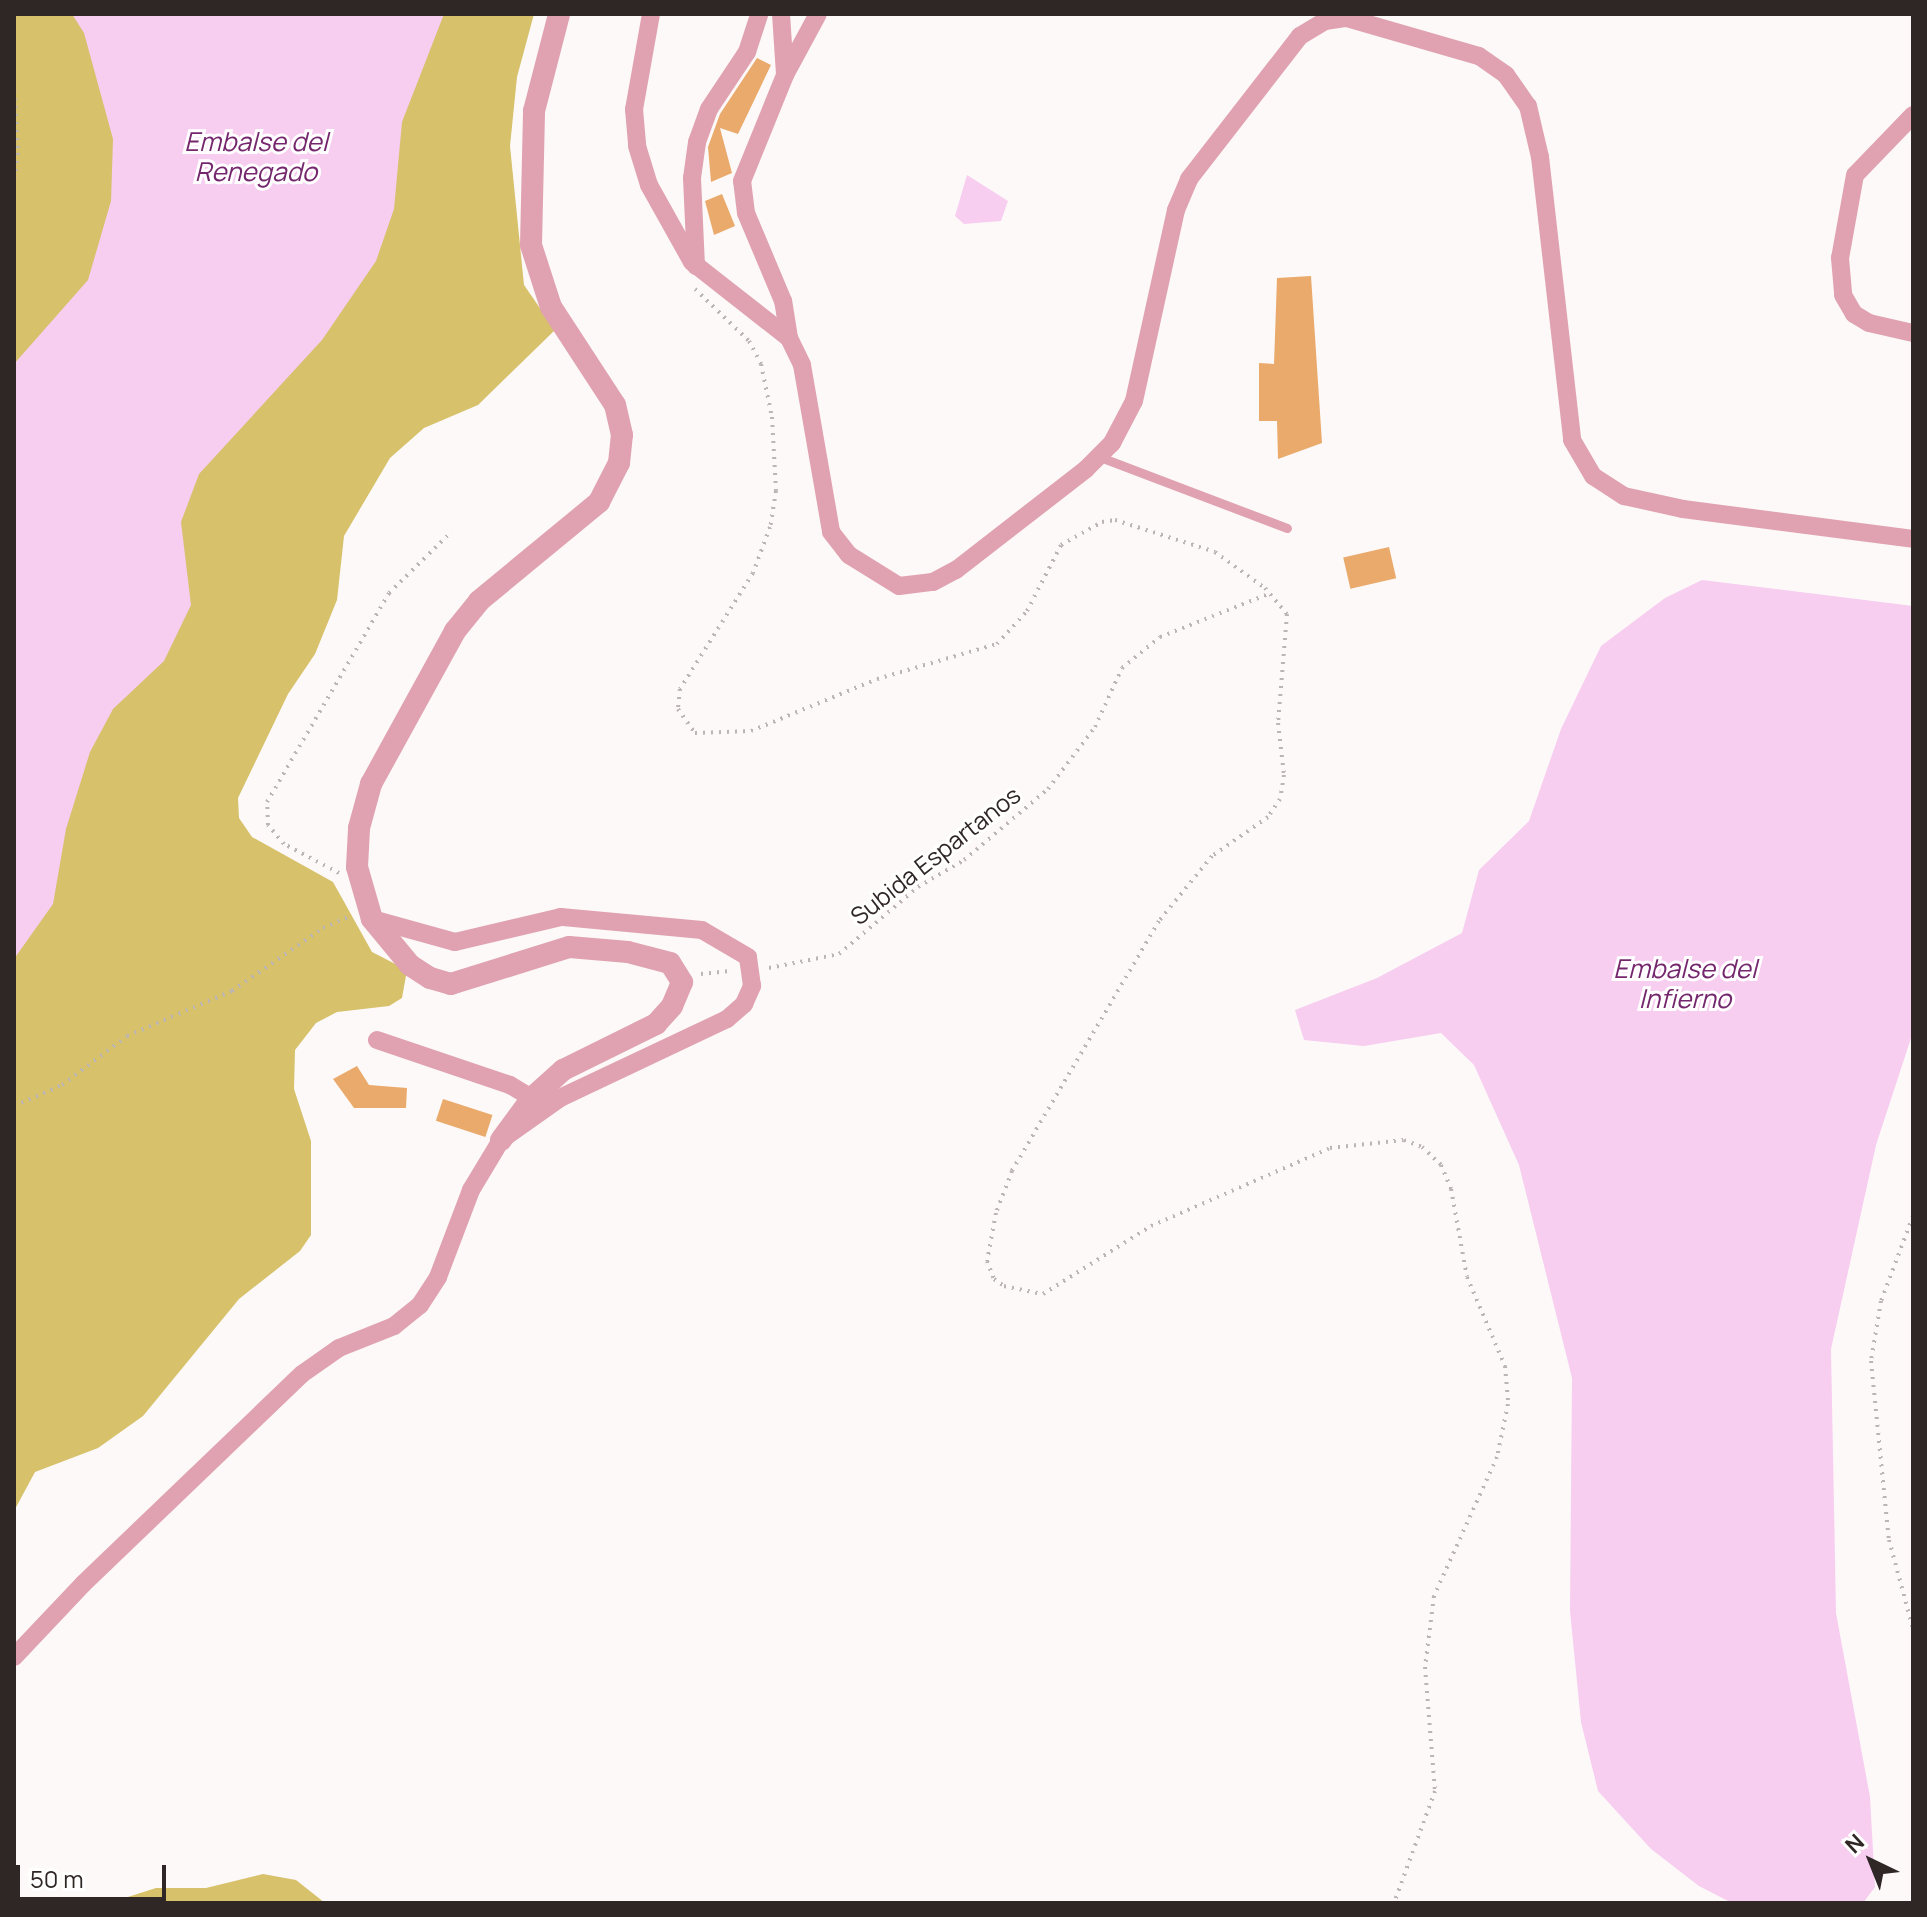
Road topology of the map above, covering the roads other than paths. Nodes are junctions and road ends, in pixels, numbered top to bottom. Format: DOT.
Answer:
graph roads {
  1 [pos="559,14"];
  2 [pos="651,14"];
  3 [pos="759,14"];
  4 [pos="781,14"];
  5 [pos="818,14"];
  6 [pos="785,75"];
  7 [pos="1913,115"];
  8 [pos="694,264"];
  9 [pos="1913,333"];
  10 [pos="789,338"];
  11 [pos="1100,457"];
  12 [pos="1287,528"];
  13 [pos="1913,539"];
  14 [pos="372,919"];
  15 [pos="377,1040"];
  16 [pos="532,1098"];
  17 [pos="501,1140"];
  18 [pos="14,1657"];
  1 -- 14 [label="street"];
  2 -- 8 [label="street"];
  3 -- 8 [label="street"];
  4 -- 6 [label="street"];
  5 -- 6 [label="street"];
  6 -- 10 [label="street"];
  7 -- 9 [label="street"];
  8 -- 10 [label="street"];
  10 -- 11 [label="street"];
  11 -- 12 [label="lane"];
  11 -- 13 [label="street"];
  14 -- 16 [label="street"];
  14 -- 17 [label="street"];
  15 -- 16 [label="street"];
  16 -- 17 [label="street"];
  17 -- 18 [label="street"];
}
